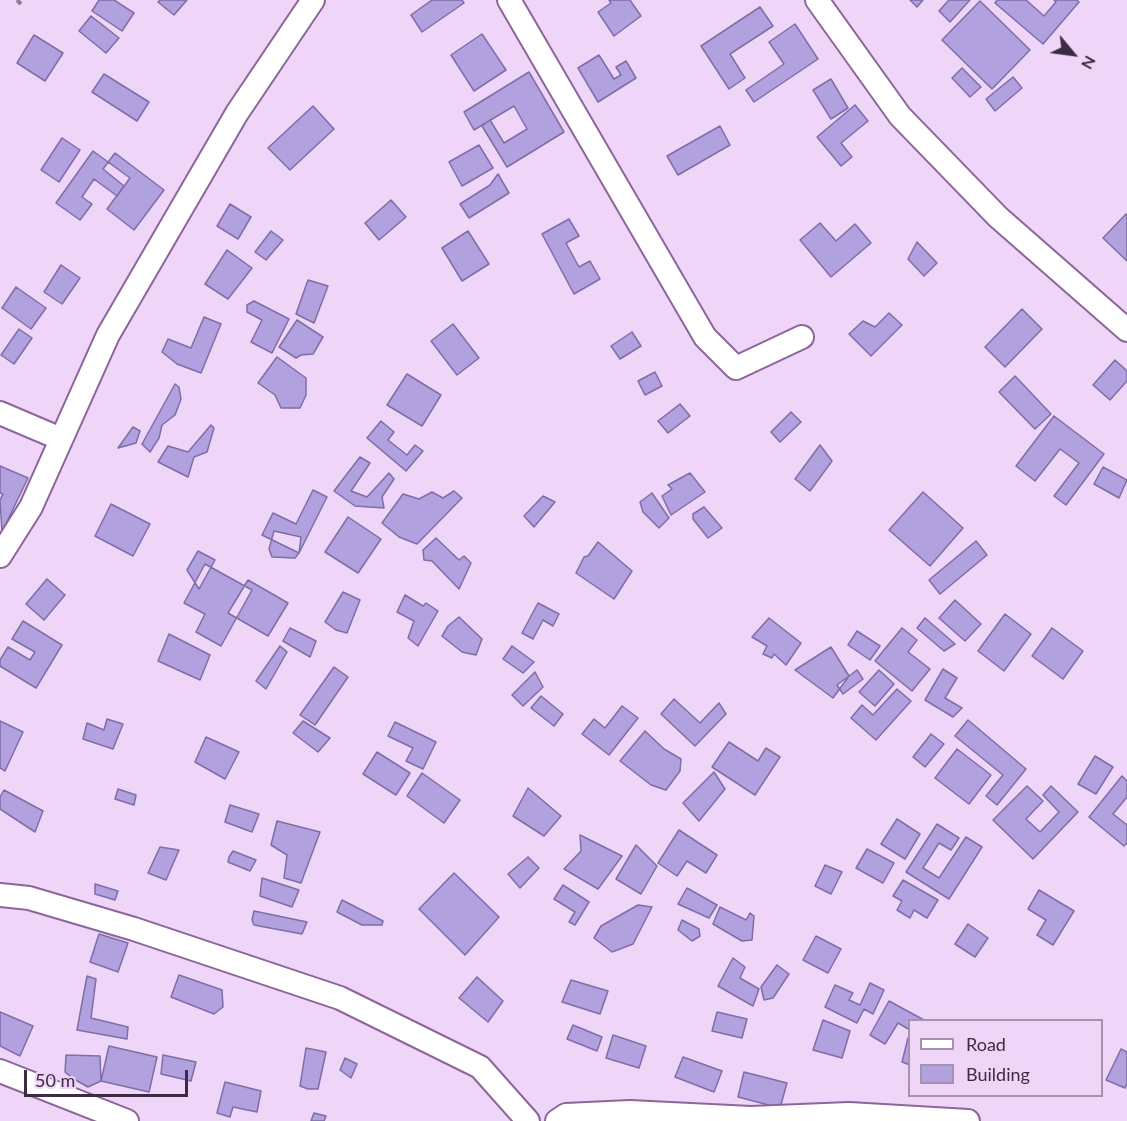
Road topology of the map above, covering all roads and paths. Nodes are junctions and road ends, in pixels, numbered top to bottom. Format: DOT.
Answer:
graph roads {
  1 [pos="313,0"];
  2 [pos="509,0"];
  3 [pos="817,0"];
  4 [pos="1127,330"];
  5 [pos="802,337"];
  6 [pos="0,413"];
  7 [pos="61,439"];
  8 [pos="0,556"];
  9 [pos="0,895"];
  10 [pos="0,1071"];
  11 [pos="127,1121"];
  12 [pos="528,1121"];
  13 [pos="557,1121"];
  14 [pos="968,1121"];
  1 -- 7 [label="street"];
  2 -- 5 [label="street"];
  3 -- 4 [label="street"];
  6 -- 7 [label="street"];
  7 -- 8 [label="street"];
  9 -- 12 [label="street"];
  10 -- 11 [label="street"];
  13 -- 14 [label="street"];
}
